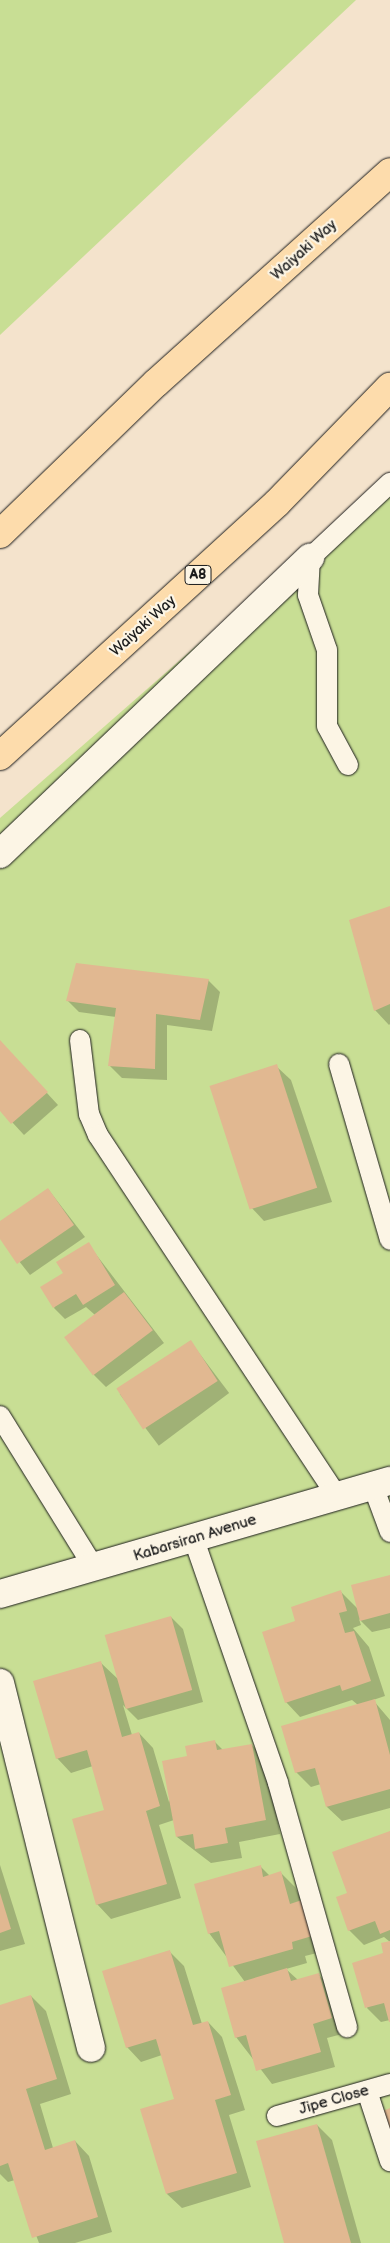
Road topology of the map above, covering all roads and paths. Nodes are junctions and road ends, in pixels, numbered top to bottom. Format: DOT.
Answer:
graph roads {
  1 [pos="390,172"];
  2 [pos="390,387"];
  3 [pos="390,483"];
  4 [pos="0,534"];
  5 [pos="310,558"];
  6 [pos="0,756"];
  7 [pos="348,765"];
  8 [pos="0,854"];
  9 [pos="80,1040"];
  10 [pos="340,1064"];
  11 [pos="390,1240"];
  12 [pos="0,1416"];
  13 [pos="382,1483"];
  14 [pos="337,1496"];
  15 [pos="390,1532"];
  16 [pos="193,1536"];
  17 [pos="95,1569"];
  18 [pos="0,1594"];
  19 [pos="0,1683"];
  20 [pos="347,2028"];
  21 [pos="91,2048"];
  22 [pos="390,2084"];
  23 [pos="367,2091"];
  24 [pos="278,2116"];
  25 [pos="390,2161"];
  1 -- 4 [label="highway, Waiyaki Way"];
  2 -- 6 [label="highway, Waiyaki Way / A8"];
  3 -- 5 [label="lane"];
  5 -- 7 [label="lane"];
  5 -- 8 [label="street"];
  9 -- 14 [label="lane"];
  10 -- 11 [label="lane"];
  12 -- 17 [label="lane"];
  13 -- 14 [label="street, Kabarsiran Avenue"];
  13 -- 15 [label="lane"];
  14 -- 16 [label="street, Kabarsiran Avenue"];
  16 -- 17 [label="street, Kabarsiran Avenue"];
  16 -- 20 [label="lane"];
  17 -- 18 [label="street, Kabarsiran Avenue"];
  19 -- 21 [label="street"];
  22 -- 23 [label="lane, Jipe Close"];
  23 -- 24 [label="lane, Jipe Close"];
  23 -- 25 [label="lane"];
}
